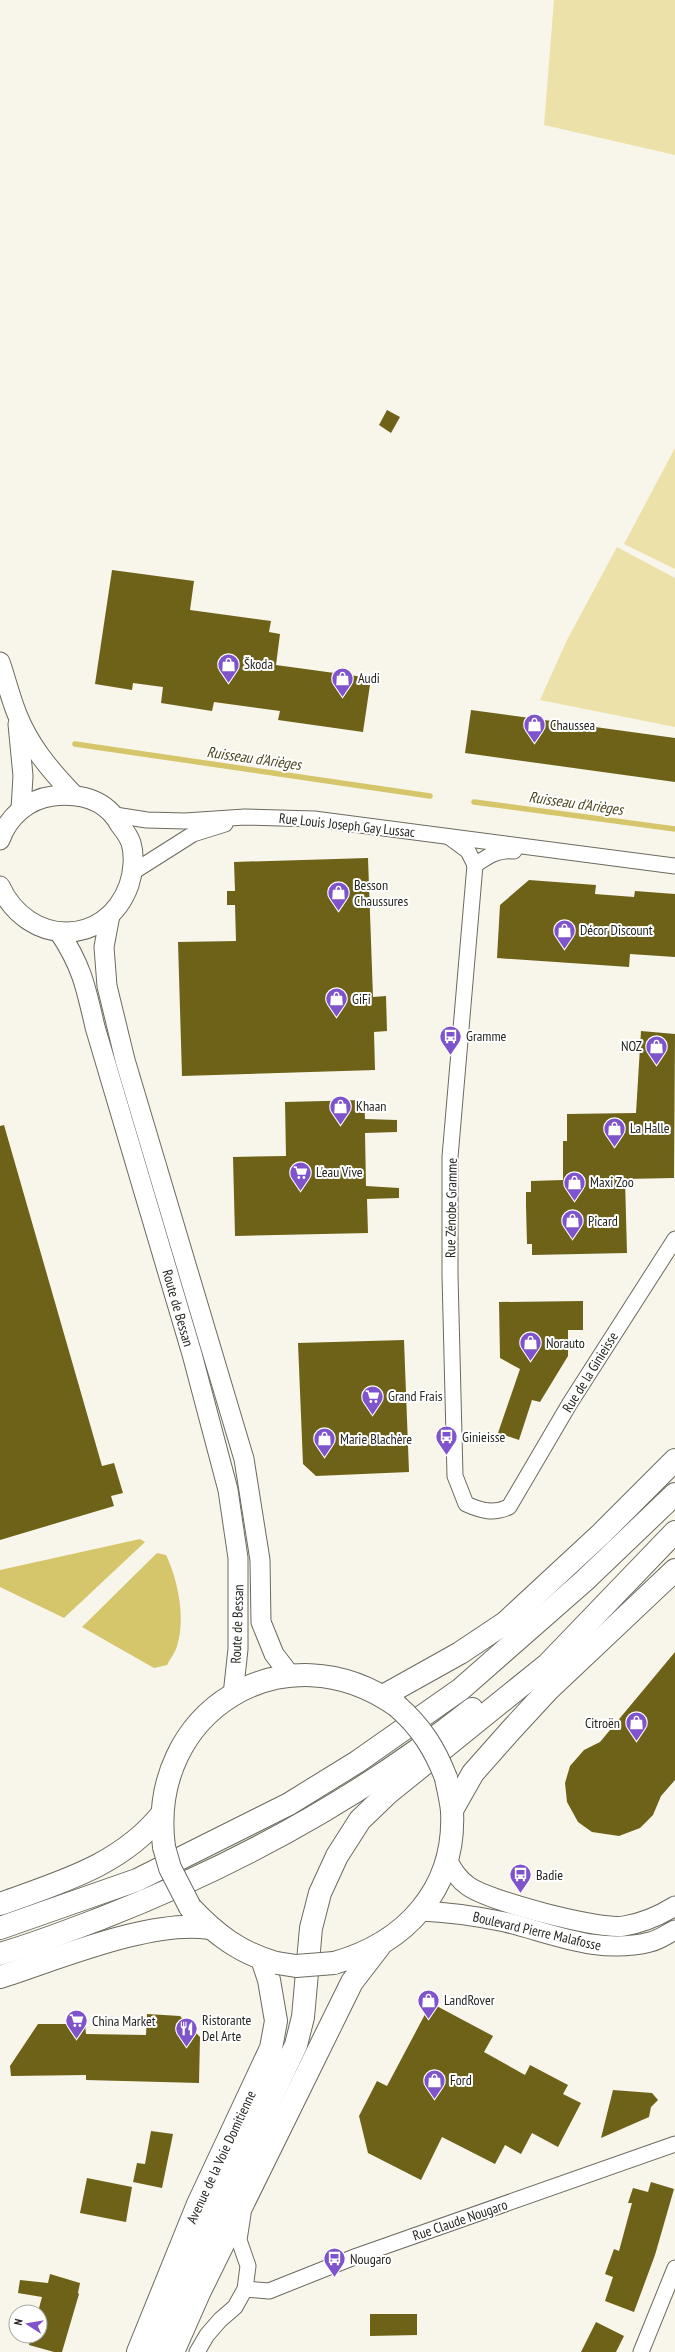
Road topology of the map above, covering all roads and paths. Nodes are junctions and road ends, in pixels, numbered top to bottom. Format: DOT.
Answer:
graph roads {
  1 [pos="0,662"];
  2 [pos="17,714"];
  3 [pos="73,794"];
  4 [pos="21,809"];
  5 [pos="115,815"];
  6 [pos="245,817"];
  7 [pos="448,836"];
  8 [pos="0,840"];
  9 [pos="607,858"];
  10 [pos="475,864"];
  11 [pos="675,866"];
  12 [pos="134,872"];
  13 [pos="2,896"];
  14 [pos="110,915"];
  15 [pos="59,932"];
  16 [pos="675,1239"];
  17 [pos="675,1460"];
  18 [pos="675,1494"];
  19 [pos="510,1507"];
  20 [pos="675,1526"];
  21 [pos="675,1532"];
  22 [pos="675,1570"];
  23 [pos="290,1675"];
  24 [pos="233,1695"];
  25 [pos="390,1701"];
  26 [pos="452,1810"];
  27 [pos="162,1814"];
  28 [pos="447,1860"];
  29 [pos="0,1904"];
  30 [pos="675,1906"];
  31 [pos="420,1911"];
  32 [pos="0,1928"];
  33 [pos="209,1928"];
  34 [pos="675,1930"];
  35 [pos="379,1946"];
  36 [pos="0,1954"];
  37 [pos="270,1961"];
  38 [pos="0,1977"];
  39 [pos="675,2144"];
  40 [pos="245,2200"];
  41 [pos="674,2276"];
  42 [pos="245,2289"];
  43 [pos="138,2352"];
  44 [pos="154,2352"];
  45 [pos="173,2352"];
  46 [pos="197,2352"];
  47 [pos="641,2352"];
  1 -- 2 [label="street"];
  2 -- 3 [label="street"];
  2 -- 4 [label="street"];
  3 -- 4 [label="street"];
  3 -- 5 [label="street"];
  4 -- 8 [label="street"];
  5 -- 6 [label="street, Rue Louis Joseph Gay Lussac"];
  5 -- 12 [label="street"];
  6 -- 7 [label="street, Rue Louis Joseph Gay Lussac"];
  6 -- 12 [label="street, Rue Louis Joseph Gay Lussac"];
  7 -- 9 [label="street, Rue Louis Joseph Gay Lussac"];
  7 -- 10 [label="street, Rue Louis Joseph Gay Lussac"];
  9 -- 10 [label="street, Rue Louis Joseph Gay Lussac"];
  9 -- 11 [label="street, Rue Louis Joseph Gay Lussac"];
  10 -- 19 [label="street, Rue Zénobe Gramme"];
  12 -- 14 [label="street"];
  13 -- 15 [label="street"];
  14 -- 15 [label="street"];
  14 -- 23 [label="street, Route de Bessan"];
  15 -- 24 [label="street, Route de Bessan"];
  16 -- 19 [label="street, Rue de la Ginieisse"];
  17 -- 25 [label="main road"];
  18 -- 32 [label="main road"];
  20 -- 36 [label="main road"];
  21 -- 44 [label="main road"];
  22 -- 26 [label="main road"];
  23 -- 24 [label="main road"];
  23 -- 25 [label="main road"];
  24 -- 27 [label="main road"];
  25 -- 26 [label="main road, bridge"];
  26 -- 28 [label="main road"];
  27 -- 29 [label="main road"];
  27 -- 33 [label="main road, bridge"];
  28 -- 30 [label="street, Boulevard Pierre Malafosse"];
  28 -- 31 [label="main road"];
  31 -- 34 [label="street, Boulevard Pierre Malafosse"];
  31 -- 35 [label="main road"];
  33 -- 37 [label="main road"];
  33 -- 38 [label="main road"];
  35 -- 37 [label="main road, bridge"];
  35 -- 40 [label="main road"];
  37 -- 43 [label="main road, Avenue de la Voie Domitienne"];
  39 -- 42 [label="street, Rue Claude Nougaro"];
  40 -- 42 [label="street"];
  40 -- 45 [label="main road"];
  41 -- 47 [label="street"];
  42 -- 46 [label="street"];
}
